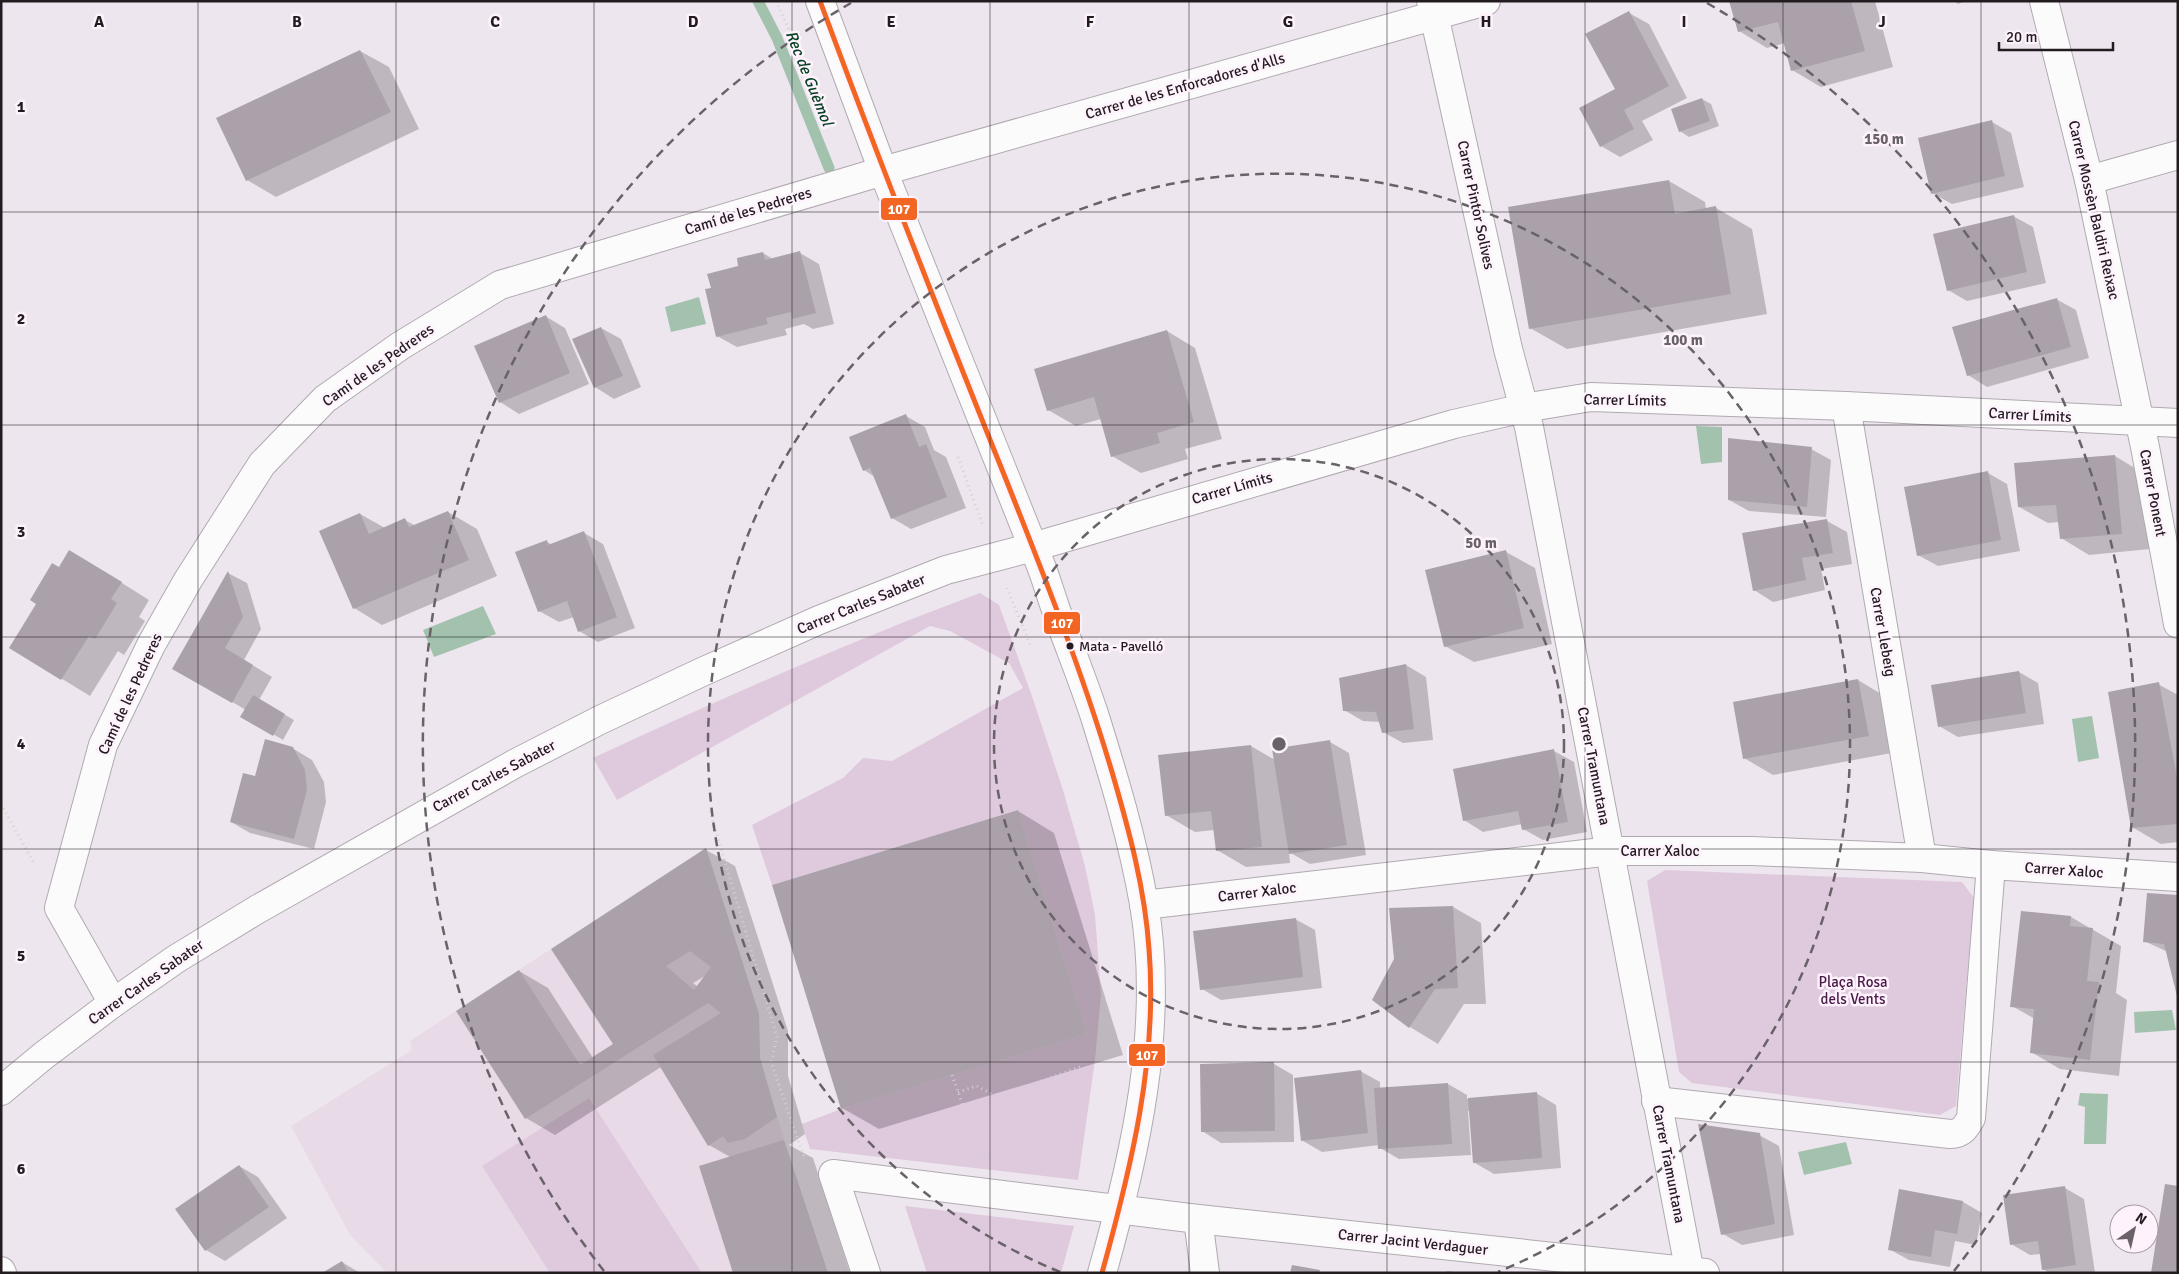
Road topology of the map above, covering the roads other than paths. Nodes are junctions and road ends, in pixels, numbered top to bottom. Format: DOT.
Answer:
graph roads {
  1 [pos="820,1"];
  2 [pos="1486,1"];
  3 [pos="2044,1"];
  4 [pos="1433,9"];
  5 [pos="2178,155"];
  6 [pos="883,171"];
  7 [pos="2089,180"];
  8 [pos="1846,406"];
  9 [pos="1524,408"];
  10 [pos="2138,420"];
  11 [pos="2178,423"];
  12 [pos="1033,547"];
  13 [pos="2178,624"];
  14 [pos="1611,851"];
  15 [pos="1922,858"];
  16 [pos="1991,865"];
  17 [pos="2178,877"];
  18 [pos="1144,904"];
  19 [pos="113,1003"];
  20 [pos="1,1090"];
  21 [pos="1656,1101"];
  22 [pos="1120,1209"];
  23 [pos="1198,1219"];
  24 [pos="1695,1272"];
  25 [pos="866,1273"];
  26 [pos="1102,1273"];
  27 [pos="1205,1273"];
  1 -- 6 [label="street"];
  2 -- 4 [label="street, Carrer de les Enforcadores d'Alls"];
  3 -- 7 [label="street, Carrer Mossèn Baldiri Reixac"];
  4 -- 6 [label="street, Carrer de les Enforcadores d'Alls"];
  4 -- 9 [label="street, Carrer Pintor Solives"];
  5 -- 7 [label="street"];
  6 -- 12 [label="street"];
  6 -- 19 [label="street, Camí de les Pedreres"];
  7 -- 10 [label="street, Carrer Mossèn Baldiri Reixac"];
  8 -- 9 [label="street, Carrer Límits"];
  8 -- 10 [label="street, Carrer Límits"];
  8 -- 15 [label="street, Carrer Llebeig"];
  9 -- 12 [label="street, Carrer Límits"];
  9 -- 14 [label="street, Carrer Tramuntana"];
  10 -- 11 [label="street, Carrer Límits"];
  10 -- 13 [label="street, Carrer Ponent"];
  12 -- 18 [label="street"];
  12 -- 19 [label="street, Carrer Carles Sabater"];
  14 -- 15 [label="street, Carrer Xaloc"];
  14 -- 18 [label="street, Carrer Xaloc"];
  14 -- 21 [label="street, Carrer Tramuntana"];
  15 -- 16 [label="street, Carrer Xaloc"];
  16 -- 17 [label="street, Carrer Xaloc"];
  16 -- 21 [label="street"];
  18 -- 22 [label="street"];
  19 -- 20 [label="street, Carrer Carles Sabater"];
  21 -- 24 [label="street, Carrer Tramuntana"];
  22 -- 23 [label="street, Carrer Jacint Verdaguer"];
  22 -- 25 [label="street, Carrer Jacint Verdaguer"];
  22 -- 26 [label="street"];
  23 -- 24 [label="street, Carrer Jacint Verdaguer"];
  23 -- 27 [label="street"];
}
